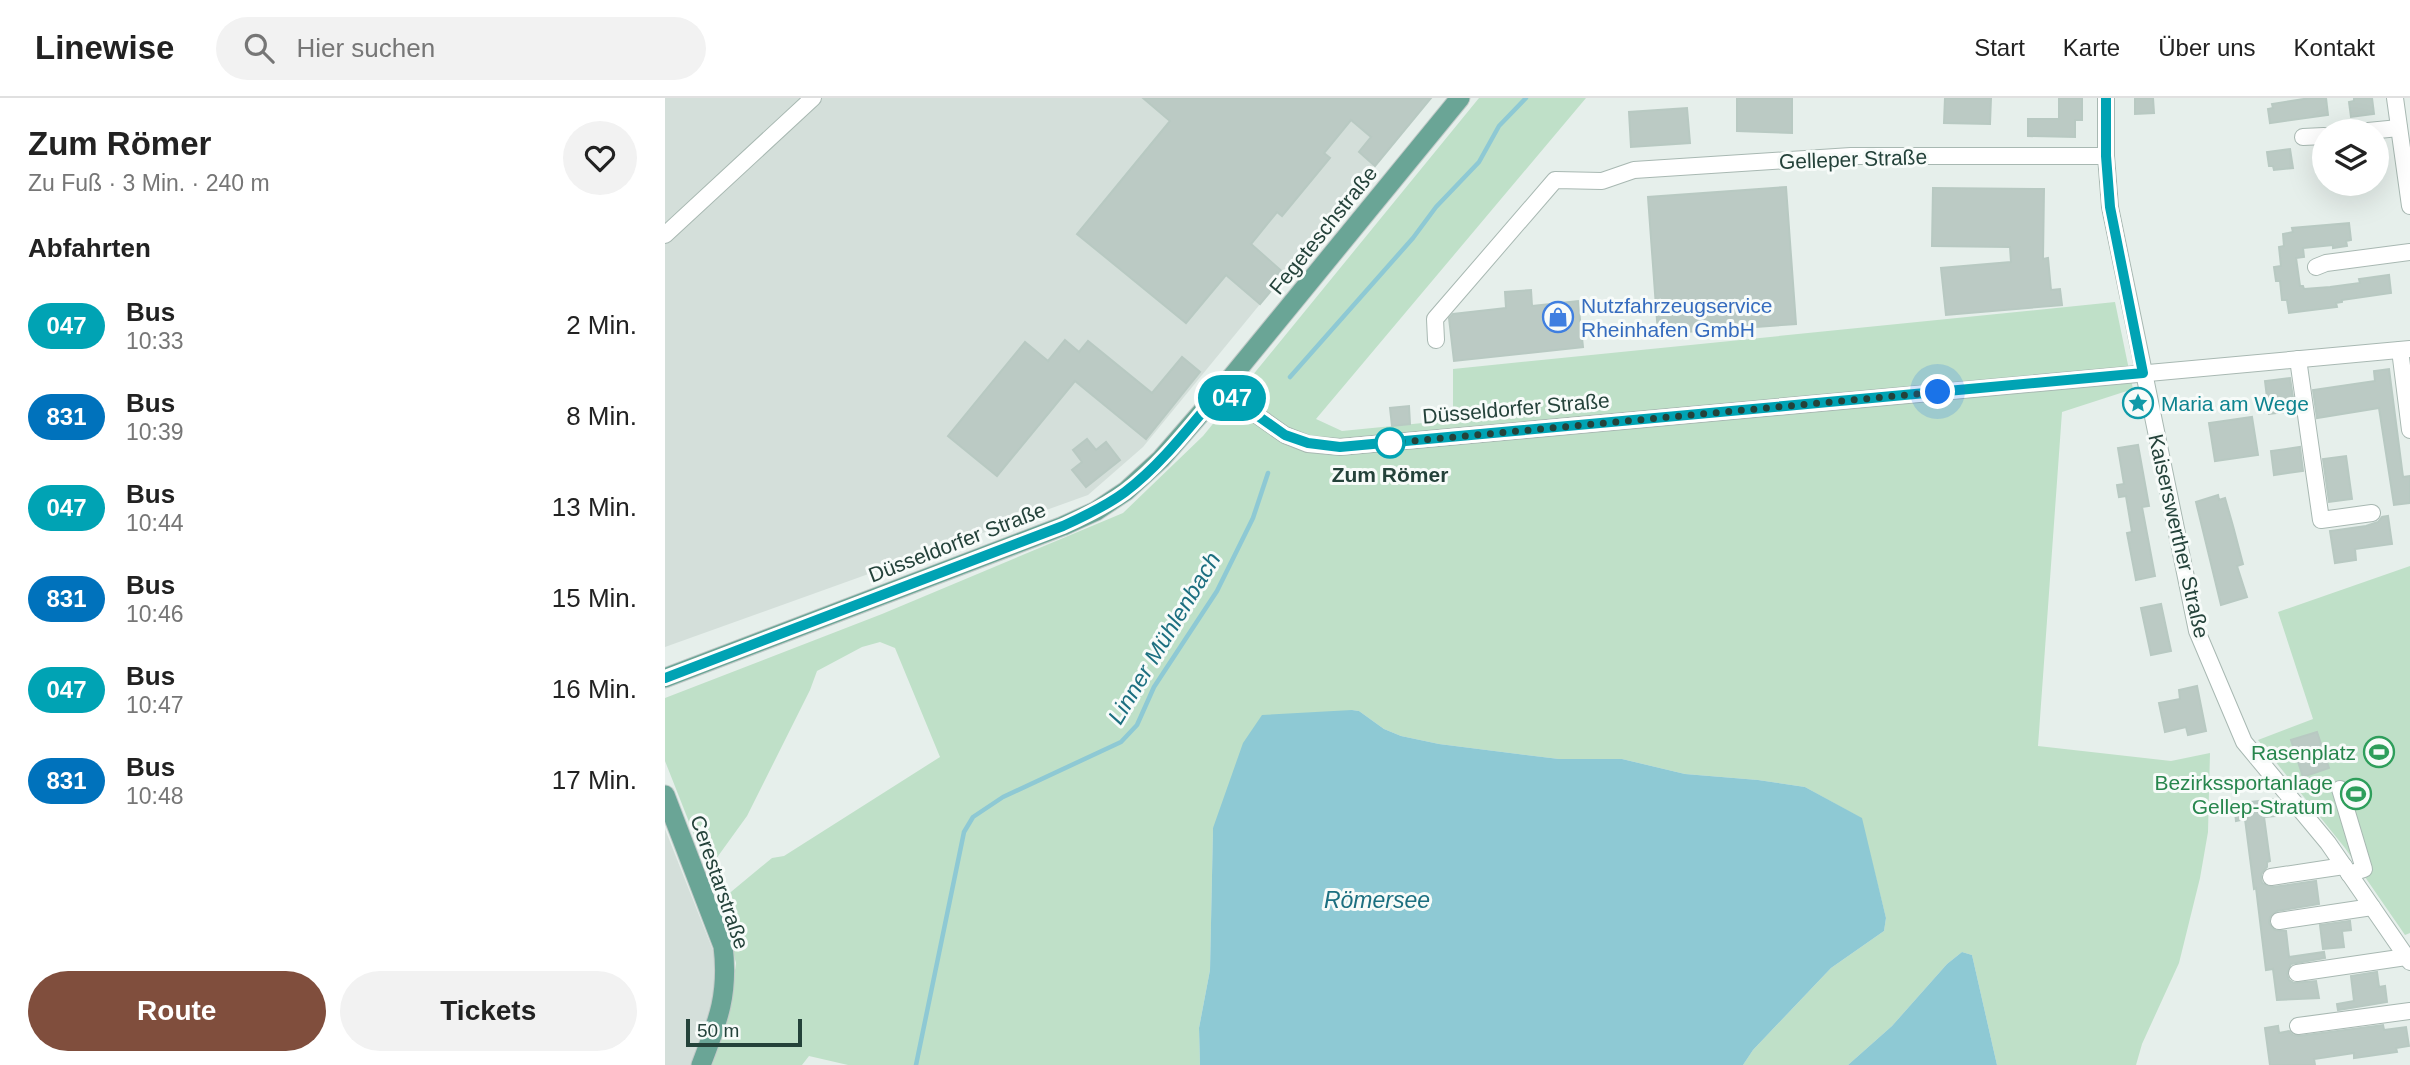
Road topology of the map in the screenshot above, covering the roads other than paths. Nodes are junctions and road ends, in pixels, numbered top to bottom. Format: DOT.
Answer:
graph roads {
  1 [pos="813,98"];
  2 [pos="1460,98"];
  3 [pos="2106,98"];
  4 [pos="2396,98"];
  5 [pos="2403,136"];
  6 [pos="2303,137"];
  7 [pos="2312,137"];
  8 [pos="2106,156"];
  9 [pos="2410,206"];
  10 [pos="665,235"];
  11 [pos="2410,252"];
  12 [pos="2316,267"];
  13 [pos="1436,340"];
  14 [pos="2405,349"];
  15 [pos="2298,359"];
  16 [pos="2143,373"];
  17 [pos="1221,390"];
  18 [pos="2410,430"];
  19 [pos="2372,513"];
  20 [pos="665,678"];
  21 [pos="2340,789"];
  22 [pos="665,794"];
  23 [pos="2347,870"];
  24 [pos="2271,877"];
  25 [pos="2372,908"];
  26 [pos="2279,921"];
  27 [pos="2408,960"];
  28 [pos="2297,973"];
  29 [pos="2410,1012"];
  30 [pos="2298,1026"];
  31 [pos="701,1065"];
  1 -- 10 [label="street"];
  2 -- 17 [label="main road, Fegeteschstraße"];
  3 -- 8 [label="street"];
  4 -- 5 [label="street"];
  5 -- 9 [label="street"];
  6 -- 7 [label="street"];
  8 -- 13 [label="street, Gelleper Straße"];
  8 -- 16 [label="street"];
  11 -- 12 [label="street"];
  14 -- 15 [label="street, Düsseldorfer Straße"];
  14 -- 18 [label="street, Düsseldorfer Straße"];
  15 -- 16 [label="street, Düsseldorfer Straße"];
  15 -- 19 [label="street"];
  16 -- 17 [label="street, Düsseldorfer Straße"];
  16 -- 23 [label="street, Kaiserswerther Straße"];
  17 -- 20 [label="main road, Düsseldorfer Straße"];
  21 -- 23 [label="street"];
  22 -- 31 [label="main road, Cerestarstraße"];
  23 -- 24 [label="street"];
  23 -- 25 [label="street, Kaiserswerther Straße"];
  25 -- 26 [label="street"];
  25 -- 27 [label="street, Kaiserswerther Straße"];
  27 -- 28 [label="street, Kaiserswerther Straße"];
  29 -- 30 [label="street"];
}
